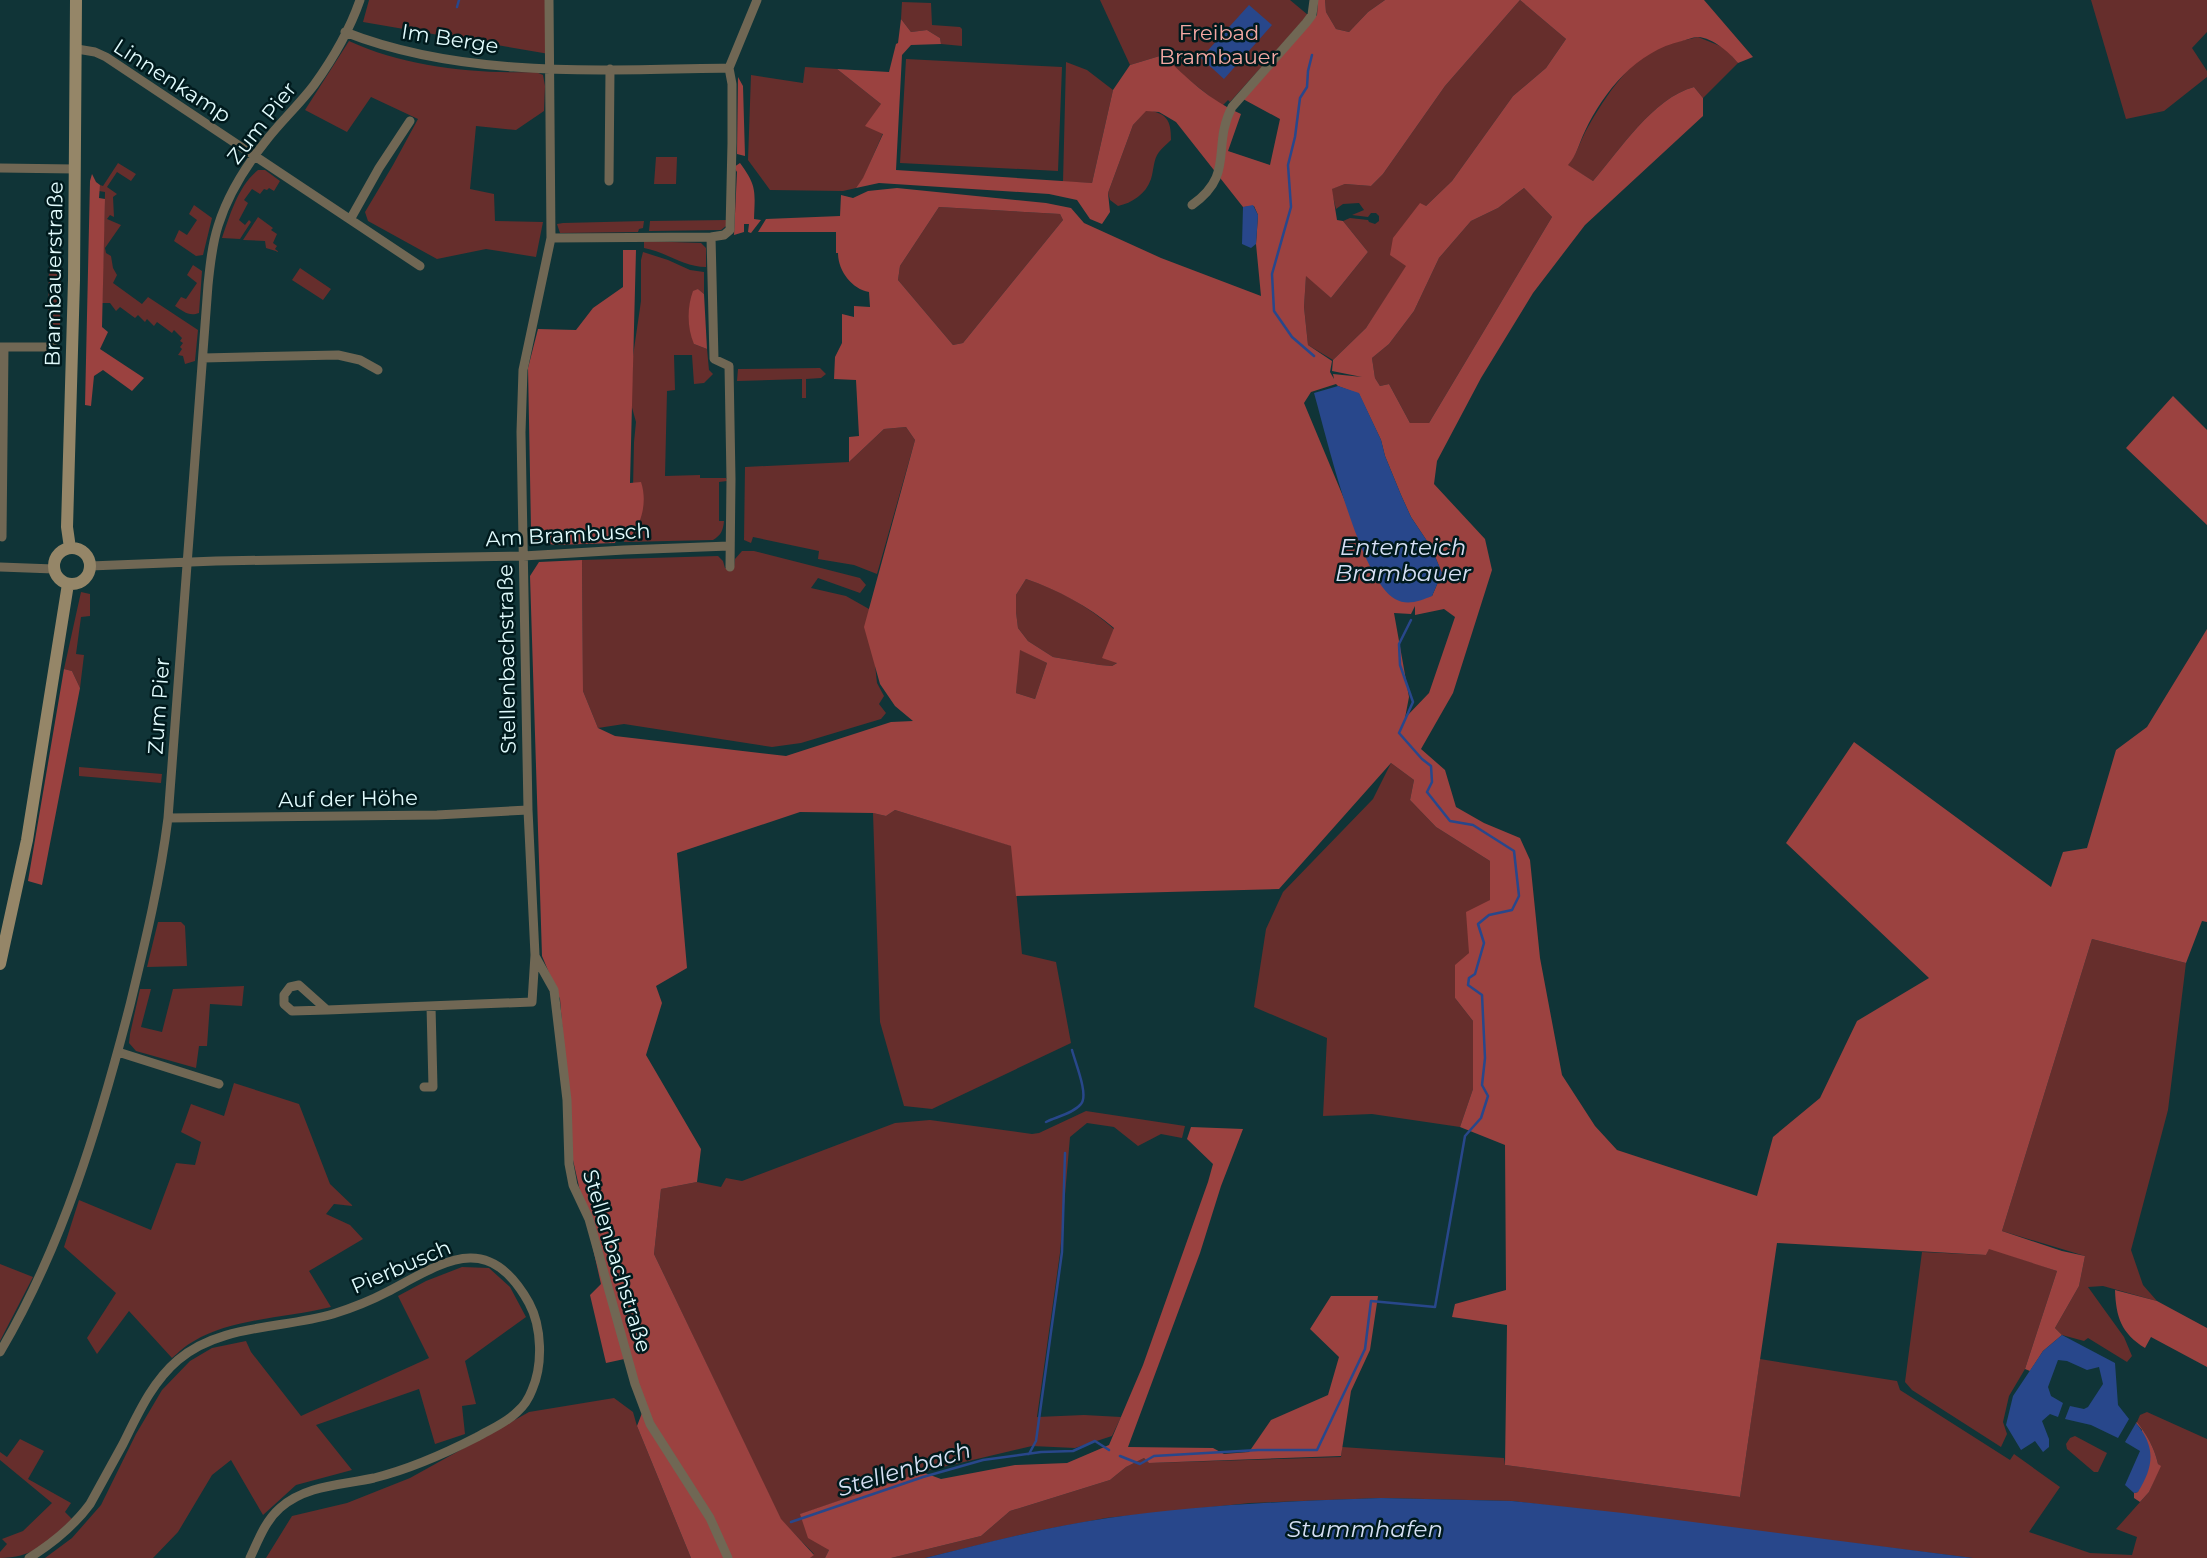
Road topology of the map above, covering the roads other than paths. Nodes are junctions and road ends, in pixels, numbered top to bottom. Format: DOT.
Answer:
graph roads {
  1 [pos="76,0"];
  2 [pos="360,0"];
  3 [pos="549,0"];
  4 [pos="757,0"];
  5 [pos="1314,0"];
  6 [pos="345,32"];
  7 [pos="77,49"];
  8 [pos="729,68"];
  9 [pos="551,69"];
  10 [pos="610,69"];
  11 [pos="410,121"];
  12 [pos="255,156"];
  13 [pos="0,168"];
  14 [pos="75,169"];
  15 [pos="610,181"];
  16 [pos="1192,205"];
  17 [pos="351,218"];
  18 [pos="711,237"];
  19 [pos="551,238"];
  20 [pos="420,266"];
  21 [pos="2,346"];
  22 [pos="53,347"];
  23 [pos="203,358"];
  24 [pos="378,370"];
  25 [pos="1,519"];
  26 [pos="2,537"];
  27 [pos="729,546"];
  28 [pos="70,548"];
  29 [pos="523,556"];
  30 [pos="187,562"];
  31 [pos="90,566"];
  32 [pos="0,567"];
  33 [pos="730,567"];
  34 [pos="54,569"];
  35 [pos="68,584"];
  36 [pos="528,810"];
  37 [pos="168,818"];
  38 [pos="534,956"];
  39 [pos="0,964"];
  40 [pos="431,1006"];
  41 [pos="327,1010"];
  42 [pos="118,1052"];
  43 [pos="219,1084"];
  44 [pos="424,1087"];
  45 [pos="0,1352"];
  46 [pos="29,1558"];
  47 [pos="250,1558"];
  48 [pos="728,1558"];
  1 -- 7 [label="main road, Brambauerstraße"];
  2 -- 6 [label="street, Zum Pier"];
  3 -- 9 [label="street, Stellenbachstraße"];
  4 -- 8 [label="street"];
  5 -- 16 [label="street"];
  6 -- 9 [label="street, Im Berge"];
  6 -- 12 [label="street, Zum Pier"];
  7 -- 12 [label="street, Linnenkamp"];
  7 -- 14 [label="main road, Brambauerstraße"];
  8 -- 10 [label="street, Im Berge"];
  8 -- 18 [label="street"];
  9 -- 10 [label="street, Im Berge"];
  9 -- 19 [label="street, Stellenbachstraße"];
  10 -- 15 [label="street"];
  11 -- 17 [label="street"];
  12 -- 17 [label="street, Linnenkamp"];
  12 -- 23 [label="street, Zum Pier"];
  13 -- 14 [label="street"];
  14 -- 28 [label="main road, Brambauerstraße"];
  17 -- 20 [label="street, Linnenkamp"];
  18 -- 19 [label="street"];
  18 -- 27 [label="street"];
  19 -- 29 [label="street, Stellenbachstraße"];
  21 -- 22 [label="street"];
  21 -- 25 [label="street"];
  23 -- 24 [label="street"];
  23 -- 30 [label="street, Zum Pier"];
  25 -- 26 [label="street"];
  27 -- 29 [label="street, Am Brambusch"];
  27 -- 33 [label="street"];
  28 -- 31 [label="main road"];
  28 -- 34 [label="main road"];
  29 -- 30 [label="street, Am Brambusch"];
  29 -- 36 [label="street, Stellenbachstraße"];
  30 -- 31 [label="street, Am Brambusch"];
  30 -- 37 [label="street, Zum Pier"];
  31 -- 35 [label="main road"];
  32 -- 34 [label="street"];
  34 -- 35 [label="main road"];
  35 -- 39 [label="main road"];
  36 -- 37 [label="street, Auf der Höhe"];
  36 -- 38 [label="street, Stellenbachstraße"];
  37 -- 42 [label="street, Zum Pier"];
  38 -- 40 [label="street, Stellenbachstraße"];
  38 -- 48 [label="street, Stellenbachstraße"];
  40 -- 41 [label="street, Stellenbachstraße"];
  40 -- 44 [label="street"];
  41 -- 41 [label="street, Stellenbachstraße"];
  42 -- 43 [label="street"];
  42 -- 45 [label="street, Zum Pier"];
  46 -- 47 [label="street, Pierbusch"];
}
